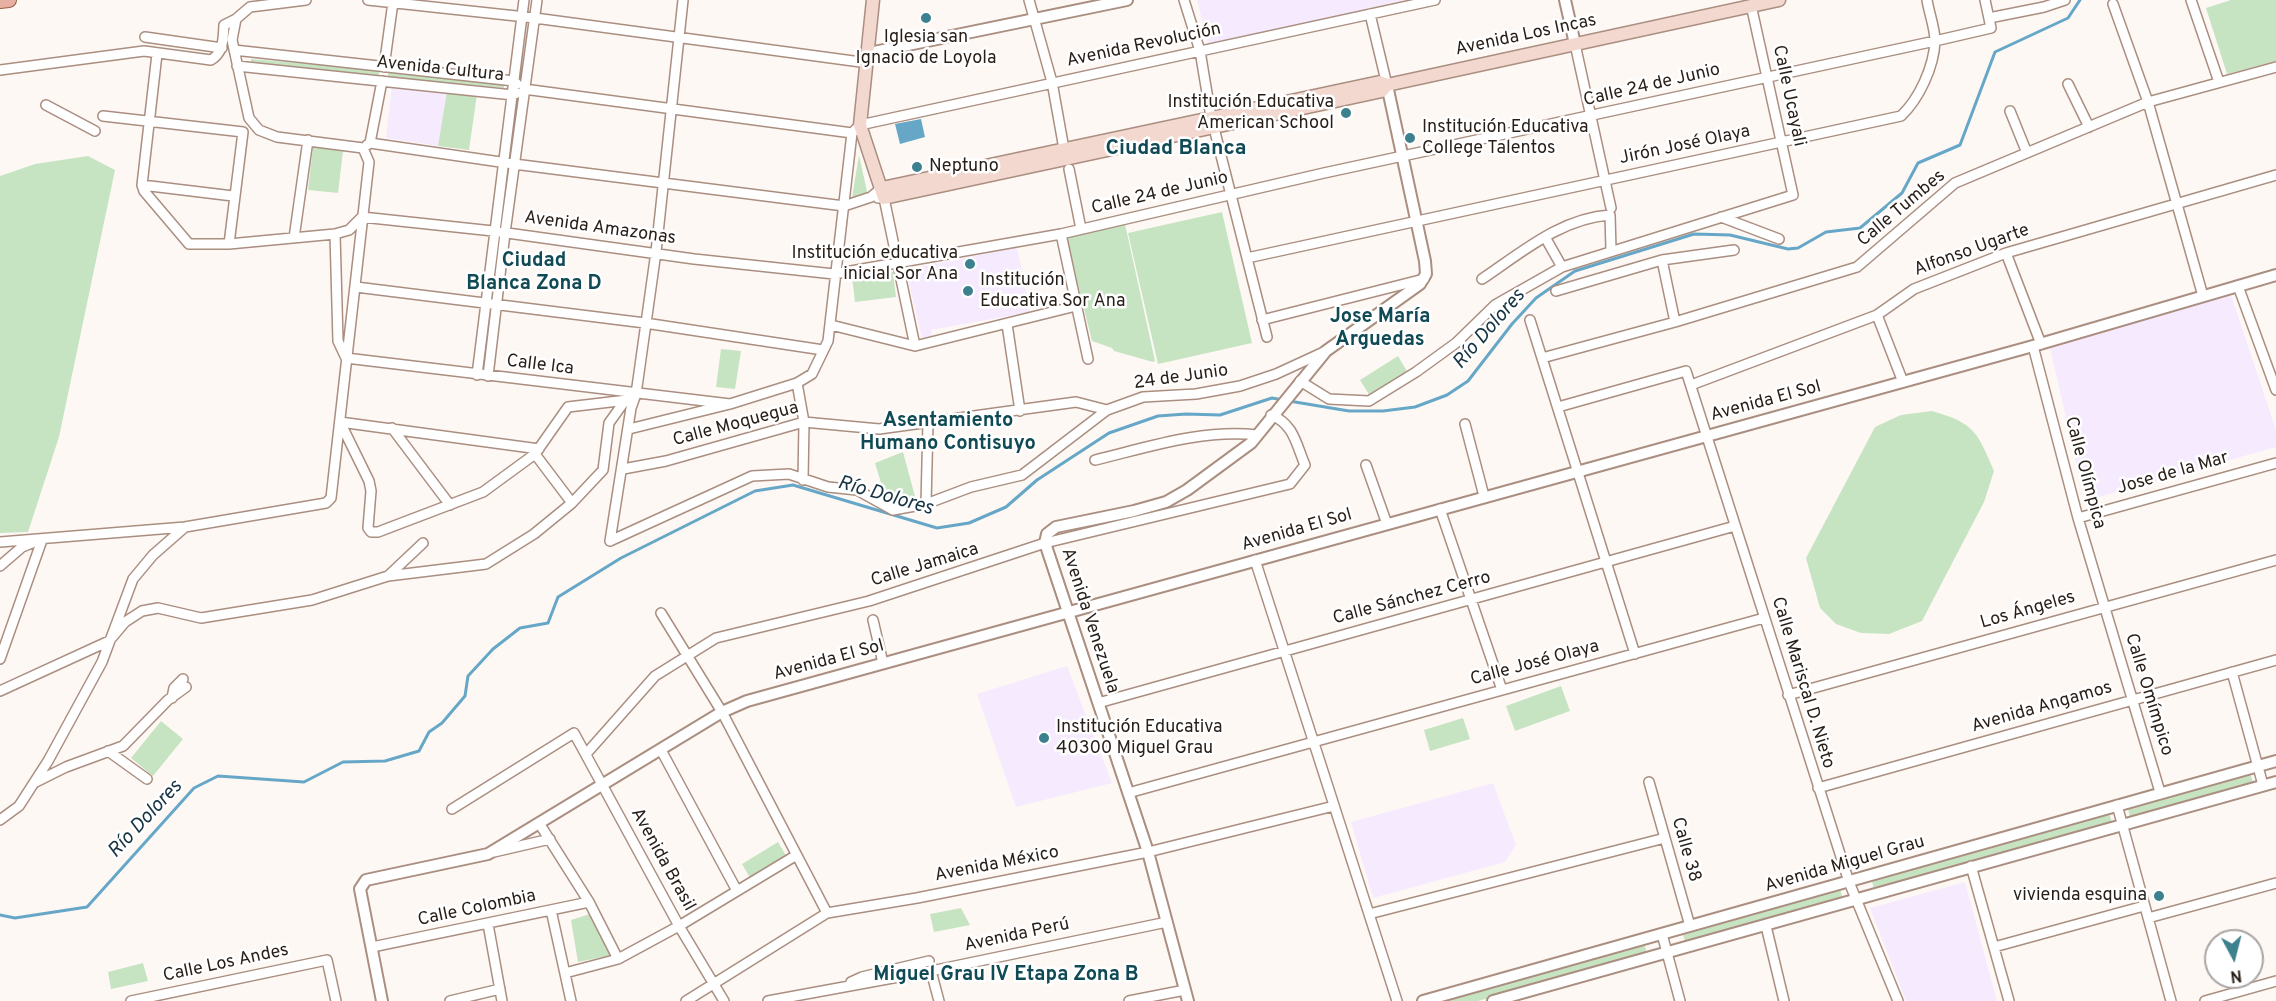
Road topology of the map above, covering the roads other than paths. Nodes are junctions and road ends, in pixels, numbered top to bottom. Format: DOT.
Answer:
graph roads {
  1 [pos="9,0"];
  2 [pos="306,0"];
  3 [pos="368,0"];
  4 [pos="524,0"];
  5 [pos="537,0"];
  6 [pos="683,0"];
  7 [pos="873,0"];
  8 [pos="1029,0"];
  9 [pos="1127,0"];
  10 [pos="1184,0"];
  11 [pos="1435,0"];
  12 [pos="1565,0"];
  13 [pos="1779,0"];
  14 [pos="1927,0"];
  15 [pos="1985,0"];
  16 [pos="2192,0"];
  17 [pos="0,1"];
  18 [pos="393,2"];
  19 [pos="2063,2"];
  20 [pos="2113,3"];
  21 [pos="1091,4"];
  22 [pos="1751,5"];
  23 [pos="1370,14"];
  24 [pos="521,16"];
  25 [pos="535,18"];
  26 [pos="236,19"];
  27 [pos="1033,20"];
  28 [pos="1990,23"];
  29 [pos="145,37"];
  30 [pos="680,37"];
  31 [pos="1935,41"];
  32 [pos="1575,44"];
  33 [pos="222,48"];
  34 [pos="234,50"];
  35 [pos="1200,51"];
  36 [pos="157,54"];
  37 [pos="868,58"];
  38 [pos="237,66"];
  39 [pos="384,67"];
  40 [pos="2276,67"];
  41 [pos="0,70"];
  42 [pos="1767,76"];
  43 [pos="382,81"];
  44 [pos="514,81"];
  45 [pos="1052,82"];
  46 [pos="2219,82"];
  47 [pos="2068,84"];
  48 [pos="1387,85"];
  49 [pos="524,89"];
  50 [pos="513,95"];
  51 [pos="2148,102"];
  52 [pos="46,105"];
  53 [pos="672,111"];
  54 [pos="2010,111"];
  55 [pos="103,116"];
  56 [pos="1591,117"];
  57 [pos="149,120"];
  58 [pos="1212,122"];
  59 [pos="2089,127"];
  60 [pos="856,129"];
  61 [pos="95,131"];
  62 [pos="308,140"];
  63 [pos="1782,142"];
  64 [pos="367,145"];
  65 [pos="1064,149"];
  66 [pos="2027,153"];
  67 [pos="1403,157"];
  68 [pos="502,162"];
  69 [pos="514,164"];
  70 [pos="1069,169"];
  71 [pos="2276,175"];
  72 [pos="1605,180"];
  73 [pos="662,183"];
  74 [pos="142,185"];
  75 [pos="883,193"];
  76 [pos="1230,195"];
  77 [pos="234,196"];
  78 [pos="2176,204"];
  79 [pos="844,206"];
  80 [pos="1611,208"];
  81 [pos="362,217"];
  82 [pos="1721,217"];
  83 [pos="1417,221"];
  84 [pos="1081,229"];
  85 [pos="493,231"];
  86 [pos="505,233"];
  87 [pos="335,234"];
  88 [pos="1061,234"];
  89 [pos="1545,237"];
  90 [pos="294,238"];
  91 [pos="1779,239"];
  92 [pos="229,244"];
  93 [pos="1611,250"];
  94 [pos="1734,250"];
  95 [pos="656,252"];
  96 [pos="2006,253"];
  97 [pos="1247,258"];
  98 [pos="1662,260"];
  99 [pos="898,264"];
  100 [pos="1562,267"];
  101 [pos="834,274"];
  102 [pos="2276,275"];
  103 [pos="1425,276"];
  104 [pos="1482,279"];
  105 [pos="2238,286"];
  106 [pos="356,287"];
  107 [pos="1556,291"];
  108 [pos="2203,296"];
  109 [pos="491,305"];
  110 [pos="1076,306"];
  111 [pos="1877,315"];
  112 [pos="1262,320"];
  113 [pos="1530,320"];
  114 [pos="1675,322"];
  115 [pos="645,324"];
  116 [pos="1007,324"];
  117 [pos="831,325"];
  118 [pos="1267,337"];
  119 [pos="2037,345"];
  120 [pos="915,346"];
  121 [pos="823,350"];
  122 [pos="1326,351"];
  123 [pos="346,357"];
  124 [pos="1542,358"];
  125 [pos="1088,359"];
  126 [pos="2272,365"];
  127 [pos="477,375"];
  128 [pos="488,376"];
  129 [pos="1903,382"];
  130 [pos="797,383"];
  131 [pos="1297,385"];
  132 [pos="1691,385"];
  133 [pos="2276,390"];
  134 [pos="636,394"];
  135 [pos="624,402"];
  136 [pos="730,404"];
  137 [pos="1558,407"];
  138 [pos="1107,410"];
  139 [pos="1020,411"];
  140 [pos="1273,413"];
  141 [pos="340,422"];
  142 [pos="804,422"];
  143 [pos="928,423"];
  144 [pos="1465,424"];
  145 [pos="392,428"];
  146 [pos="629,429"];
  147 [pos="1257,435"];
  148 [pos="1707,435"];
  149 [pos="537,451"];
  150 [pos="1095,460"];
  151 [pos="2276,463"];
  152 [pos="1366,465"];
  153 [pos="623,469"];
  154 [pos="1578,471"];
  155 [pos="803,480"];
  156 [pos="1484,496"];
  157 [pos="572,503"];
  158 [pos="926,504"];
  159 [pos="450,505"];
  160 [pos="1440,509"];
  161 [pos="2078,518"];
  162 [pos="1387,524"];
  163 [pos="1735,526"];
  164 [pos="185,528"];
  165 [pos="42,540"];
  166 [pos="0,542"];
  167 [pos="423,543"];
  168 [pos="1045,543"];
  169 [pos="1255,560"];
  170 [pos="2276,560"];
  171 [pos="1606,562"];
  172 [pos="0,566"];
  173 [pos="388,576"];
  174 [pos="1471,600"];
  175 [pos="2104,607"];
  176 [pos="1068,612"];
  177 [pos="662,613"];
  178 [pos="1764,618"];
  179 [pos="873,620"];
  180 [pos="109,641"];
  181 [pos="1284,651"];
  182 [pos="688,654"];
  183 [pos="1635,654"];
  184 [pos="0,659"];
  185 [pos="2276,660"];
  186 [pos="883,663"];
  187 [pos="2232,672"];
  188 [pos="184,683"];
  189 [pos="1502,690"];
  190 [pos="0,691"];
  191 [pos="1788,695"];
  192 [pos="2131,700"];
  193 [pos="1098,703"];
  194 [pos="722,712"];
  195 [pos="1314,742"];
  196 [pos="661,750"];
  197 [pos="108,751"];
  198 [pos="586,754"];
  199 [pos="2276,761"];
  200 [pos="2257,766"];
  201 [pos="147,779"];
  202 [pos="36,782"];
  203 [pos="1649,782"];
  204 [pos="2276,782"];
  205 [pos="602,785"];
  206 [pos="2263,785"];
  207 [pos="1818,788"];
  208 [pos="2160,792"];
  209 [pos="1128,793"];
  210 [pos="2117,805"];
  211 [pos="1334,806"];
  212 [pos="452,809"];
  213 [pos="0,820"];
  214 [pos="539,823"];
  215 [pos="2122,823"];
  216 [pos="1665,838"];
  217 [pos="550,839"];
  218 [pos="1148,852"];
  219 [pos="488,854"];
  220 [pos="795,856"];
  221 [pos="1971,866"];
  222 [pos="1849,882"];
  223 [pos="2276,883"];
  224 [pos="736,889"];
  225 [pos="1855,899"];
  226 [pos="589,902"];
  227 [pos="2144,906"];
  228 [pos="551,910"];
  229 [pos="827,913"];
  230 [pos="1369,914"];
  231 [pos="2148,918"];
  232 [pos="1167,922"];
  233 [pos="488,924"];
  234 [pos="680,926"];
  235 [pos="1690,926"];
  236 [pos="1766,926"];
  237 [pos="1662,934"];
  238 [pos="372,947"];
  239 [pos="1994,947"];
  240 [pos="1666,954"];
  241 [pos="618,959"];
  242 [pos="930,966"];
  243 [pos="565,973"];
  244 [pos="2276,981"];
  245 [pos="714,983"];
  246 [pos="500,989"];
  247 [pos="182,990"];
  248 [pos="1185,990"];
  249 [pos="1533,995"];
  250 [pos="131,1001"];
  251 [pos="184,1001"];
  252 [pos="336,1001"];
  253 [pos="382,1001"];
  254 [pos="450,1001"];
  255 [pos="502,1001"];
  256 [pos="571,1001"];
  257 [pos="686,1001"];
  258 [pos="724,1001"];
  259 [pos="768,1001"];
  260 [pos="939,1001"];
  261 [pos="1129,1001"];
  262 [pos="1188,1001"];
  263 [pos="1397,1001"];
  264 [pos="1423,1001"];
  265 [pos="1492,1001"];
  266 [pos="1680,1001"];
  267 [pos="1784,1001"];
  268 [pos="1898,1001"];
  269 [pos="2009,1001"];
  270 [pos="2171,1001"];
  271 [pos="2205,1001"];
  1 -- 17 [label="main road"];
  2 -- 26 [label="street"];
  3 -- 18 [label="street"];
  4 -- 24 [label="street"];
  5 -- 25 [label="street"];
  6 -- 30 [label="street"];
  7 -- 37 [label="main road"];
  8 -- 27 [label="street"];
  9 -- 21 [label="street"];
  10 -- 35 [label="street"];
  11 -- 23 [label="street, Avenida Revolución"];
  12 -- 32 [label="street"];
  13 -- 22 [label="main road, Avenida Los Incas"];
  14 -- 31 [label="street, Jirón José Olaya"];
  15 -- 28 [label="street"];
  16 -- 46 [label="street"];
  18 -- 24 [label="street"];
  18 -- 39 [label="street"];
  19 -- 28 [label="street, Calle 24 de Junio"];
  20 -- 51 [label="street"];
  21 -- 27 [label="street"];
  22 -- 32 [label="main road, Avenida Los Incas"];
  22 -- 42 [label="street, Calle Ucayali"];
  23 -- 35 [label="street, Avenida Revolución"];
  23 -- 48 [label="street"];
  24 -- 25 [label="street"];
  24 -- 44 [label="street"];
  25 -- 30 [label="street"];
  25 -- 49 [label="street"];
  26 -- 33 [label="street"];
  26 -- 34 [label="street"];
  27 -- 37 [label="street"];
  27 -- 45 [label="street"];
  28 -- 31 [label="street, Calle 24 de Junio"];
  29 -- 33 [label="street"];
  30 -- 37 [label="street"];
  30 -- 53 [label="street"];
  31 -- 42 [label="street, Calle 24 de Junio"];
  31 -- 63 [label="street, Jirón José Olaya"];
  32 -- 48 [label="main road, Avenida Los Incas"];
  32 -- 56 [label="street"];
  33 -- 36 [label="street"];
  34 -- 38 [label="street"];
  34 -- 39 [label="street, Avenida Cultura"];
  35 -- 45 [label="street, Avenida Revolución"];
  35 -- 58 [label="street"];
  36 -- 41 [label="street"];
  36 -- 57 [label="street"];
  37 -- 60 [label="main road"];
  38 -- 43 [label="street, Avenida Cultura"];
  38 -- 62 [label="street"];
  39 -- 44 [label="street, Avenida Cultura"];
  40 -- 46 [label="street, Calle Tumbes"];
  42 -- 56 [label="street, Calle 24 de Junio"];
  42 -- 63 [label="street, Calle Ucayali"];
  43 -- 50 [label="street, Avenida Cultura"];
  43 -- 64 [label="street"];
  44 -- 49 [label="street, Avenida Cultura"];
  44 -- 50 [label="street"];
  45 -- 60 [label="street, Avenida Revolución"];
  45 -- 65 [label="street"];
  46 -- 51 [label="street, Calle Tumbes"];
  47 -- 59 [label="street"];
  48 -- 58 [label="main road, Avenida Los Incas"];
  48 -- 67 [label="street"];
  49 -- 50 [label="street, Avenida Cultura"];
  49 -- 53 [label="street, Avenida Revolución"];
  49 -- 69 [label="street"];
  50 -- 68 [label="street"];
  51 -- 59 [label="street, Calle Tumbes"];
  51 -- 78 [label="street"];
  52 -- 61 [label="street"];
  53 -- 60 [label="street, Avenida Revolución"];
  53 -- 73 [label="street"];
  54 -- 66 [label="street"];
  55 -- 57 [label="street"];
  56 -- 67 [label="street, Calle 24 de Junio"];
  56 -- 72 [label="street"];
  57 -- 74 [label="street"];
  57 -- 77 [label="street"];
  58 -- 65 [label="main road, Avenida Los Incas"];
  58 -- 75 [label="main road, Avenida Los Incas"];
  58 -- 76 [label="street"];
  59 -- 66 [label="street, Calle Tumbes"];
  60 -- 75 [label="main road"];
  60 -- 79 [label="street"];
  62 -- 64 [label="street"];
  62 -- 90 [label="street"];
  63 -- 72 [label="street, Jirón José Olaya"];
  63 -- 82 [label="street, Calle Ucayali"];
  64 -- 68 [label="street"];
  64 -- 81 [label="street"];
  65 -- 75 [label="main road, Avenida Los Incas"];
  66 -- 114 [label="street, Calle Tumbes"];
  67 -- 76 [label="street, Calle 24 de Junio"];
  67 -- 83 [label="street"];
  68 -- 69 [label="street"];
  68 -- 85 [label="street"];
  69 -- 73 [label="street"];
  69 -- 86 [label="street"];
  70 -- 84 [label="street"];
  71 -- 78 [label="street, Alfonso Ugarte"];
  72 -- 80 [label="street"];
  72 -- 83 [label="street, Jirón José Olaya"];
  73 -- 79 [label="street"];
  73 -- 95 [label="street"];
  74 -- 77 [label="street"];
  74 -- 92 [label="street"];
  75 -- 79 [label="street"];
  75 -- 99 [label="street"];
  76 -- 84 [label="street, Calle 24 de Junio"];
  76 -- 97 [label="street"];
  77 -- 92 [label="street"];
  78 -- 96 [label="street, Alfonso Ugarte"];
  78 -- 108 [label="street"];
  79 -- 101 [label="street"];
  81 -- 85 [label="street, Avenida Amazonas"];
  81 -- 87 [label="street"];
  81 -- 106 [label="street"];
  82 -- 91 [label="street"];
  82 -- 93 [label="street"];
  83 -- 97 [label="street, Jirón José Olaya"];
  83 -- 103 [label="street"];
  84 -- 88 [label="street, Calle 24 de Junio"];
  85 -- 86 [label="street, Avenida Amazonas"];
  85 -- 109 [label="street"];
  86 -- 95 [label="street, Avenida Amazonas"];
  86 -- 109 [label="street"];
  87 -- 90 [label="street"];
  87 -- 123 [label="street"];
  88 -- 99 [label="street, Calle 24 de Junio"];
  88 -- 110 [label="street"];
  89 -- 93 [label="street"];
  89 -- 100 [label="street"];
  89 -- 104 [label="street"];
  90 -- 92 [label="street"];
  93 -- 100 [label="street"];
  94 -- 98 [label="street"];
  95 -- 101 [label="street, Avenida Amazonas"];
  95 -- 115 [label="street"];
  96 -- 111 [label="street, Alfonso Ugarte"];
  96 -- 119 [label="street, Calle Olímpica"];
  97 -- 112 [label="street"];
  98 -- 107 [label="street"];
  98 -- 114 [label="street"];
  99 -- 101 [label="street, Avenida Amazonas"];
  99 -- 120 [label="street"];
  100 -- 131 [label="street"];
  101 -- 117 [label="street"];
  102 -- 105 [label="street, Avenida El Sol"];
  103 -- 112 [label="street"];
  103 -- 122 [label="street, Avenida Venezuela"];
  105 -- 108 [label="street, Avenida El Sol"];
  105 -- 126 [label="street"];
  106 -- 109 [label="street"];
  106 -- 123 [label="street"];
  108 -- 119 [label="street, Avenida El Sol"];
  109 -- 115 [label="street"];
  109 -- 127 [label="street"];
  109 -- 128 [label="street"];
  110 -- 116 [label="street"];
  110 -- 125 [label="street"];
  111 -- 129 [label="street"];
  111 -- 132 [label="street, Alfonso Ugarte"];
  112 -- 118 [label="street"];
  113 -- 124 [label="street"];
  114 -- 124 [label="street, Calle Tumbes"];
  115 -- 121 [label="street"];
  115 -- 134 [label="street"];
  116 -- 120 [label="street"];
  116 -- 139 [label="street"];
  117 -- 120 [label="street"];
  117 -- 121 [label="street"];
  119 -- 129 [label="street, Avenida El Sol"];
  119 -- 161 [label="street, Calle Olímpica"];
  121 -- 130 [label="street"];
  122 -- 131 [label="street, Avenida Venezuela"];
  122 -- 138 [label="street, 24 de Junio"];
  123 -- 127 [label="street, Calle Ica"];
  123 -- 141 [label="street"];
  124 -- 137 [label="street"];
  126 -- 133 [label="street"];
  127 -- 128 [label="street, Calle Ica"];
  128 -- 134 [label="street, Calle Ica"];
  129 -- 148 [label="street, Avenida El Sol"];
  130 -- 136 [label="street"];
  130 -- 142 [label="street"];
  131 -- 140 [label="street, Avenida Venezuela"];
  132 -- 137 [label="street, Calle Mariscal D. Nieto"];
  132 -- 148 [label="street, Calle Mariscal D. Nieto"];
  134 -- 135 [label="street"];
  134 -- 136 [label="street, Calle Ica"];
  134 -- 146 [label="street"];
  135 -- 149 [label="street"];
  135 -- 157 [label="street"];
  136 -- 146 [label="street"];
  137 -- 154 [label="street"];
  138 -- 139 [label="street, Calle Moquegua"];
  138 -- 158 [label="street, 24 de Junio"];
  139 -- 143 [label="street, Calle Moquegua"];
  140 -- 147 [label="street, Avenida Venezuela"];
  140 -- 168 [label="street, Calle Jamaica"];
  141 -- 145 [label="street"];
  141 -- 159 [label="street"];
  141 -- 164 [label="street"];
  142 -- 143 [label="street, Calle Moquegua"];
  142 -- 153 [label="street, Calle Moquegua"];
  142 -- 155 [label="street"];
  143 -- 158 [label="street"];
  144 -- 156 [label="street"];
  145 -- 149 [label="street"];
  145 -- 159 [label="street"];
  146 -- 153 [label="street"];
  147 -- 150 [label="street"];
  147 -- 168 [label="street, Avenida Venezuela"];
  148 -- 154 [label="street, Avenida El Sol"];
  148 -- 163 [label="street, Calle Mariscal D. Nieto"];
  149 -- 157 [label="street"];
  149 -- 159 [label="street"];
  151 -- 161 [label="street, Jose de la Mar"];
  152 -- 162 [label="street"];
  153 -- 155 [label="street, 24 de Junio"];
  154 -- 156 [label="street, Avenida El Sol"];
  154 -- 171 [label="street"];
  155 -- 158 [label="street, 24 de Junio"];
  156 -- 160 [label="street, Avenida El Sol"];
  157 -- 173 [label="street"];
  160 -- 162 [label="street, Avenida El Sol"];
  160 -- 174 [label="street"];
  161 -- 175 [label="street, Calle Olímpica"];
  162 -- 169 [label="street, Avenida El Sol"];
  163 -- 171 [label="street, Calle Sánchez Cerro"];
  163 -- 178 [label="street, Calle Mariscal D. Nieto"];
  164 -- 165 [label="street"];
  164 -- 180 [label="street"];
  165 -- 166 [label="street"];
  165 -- 172 [label="street"];
  165 -- 184 [label="street"];
  167 -- 173 [label="street"];
  168 -- 176 [label="street, Avenida Venezuela"];
  168 -- 182 [label="street, Calle Jamaica"];
  169 -- 176 [label="street, Avenida El Sol"];
  169 -- 181 [label="street"];
  170 -- 175 [label="street, Los Ángeles"];
  171 -- 174 [label="street, Calle Sánchez Cerro"];
  171 -- 183 [label="street"];
  173 -- 180 [label="street"];
  174 -- 181 [label="street, Calle Sánchez Cerro"];
  174 -- 189 [label="street"];
  175 -- 191 [label="street, Los Ángeles"];
  175 -- 192 [label="street, Calle Omímpico"];
  176 -- 186 [label="street, Avenida El Sol"];
  176 -- 193 [label="street, Avenida Venezuela"];
  177 -- 182 [label="street"];
  178 -- 183 [label="street, Calle José Olaya"];
  178 -- 191 [label="street, Calle Mariscal D. Nieto"];
  179 -- 186 [label="street"];
  180 -- 190 [label="street"];
  180 -- 202 [label="street"];
  181 -- 193 [label="street, Calle Sánchez Cerro"];
  181 -- 195 [label="street"];
  182 -- 194 [label="street"];
  182 -- 198 [label="street, Calle Jamaica"];
  183 -- 189 [label="street, Calle José Olaya"];
  185 -- 187 [label="street, Avenida Angamos"];
  186 -- 194 [label="street, Avenida El Sol"];
  187 -- 192 [label="street, Avenida Angamos"];
  187 -- 200 [label="street"];
  188 -- 197 [label="street"];
  189 -- 195 [label="street, Calle José Olaya"];
  191 -- 207 [label="street, Calle Mariscal D. Nieto"];
  192 -- 207 [label="street, Avenida Angamos"];
  192 -- 208 [label="street, Calle Omímpico"];
  193 -- 209 [label="street, Avenida Venezuela"];
  194 -- 196 [label="street, Avenida El Sol"];
  194 -- 220 [label="street"];
  195 -- 209 [label="street, Calle José Olaya"];
  195 -- 211 [label="street"];
  196 -- 205 [label="street, Avenida El Sol"];
  196 -- 224 [label="street"];
  197 -- 201 [label="street"];
  197 -- 202 [label="street"];
  198 -- 205 [label="street, Avenida Brasil"];
  198 -- 212 [label="street, Avenida Brasil"];
  199 -- 200 [label="street, Avenida Miguel Grau"];
  200 -- 206 [label="street"];
  200 -- 208 [label="street, Avenida Miguel Grau"];
  202 -- 213 [label="street"];
  203 -- 216 [label="street, Calle 38"];
  204 -- 206 [label="street, Avenida Miguel Grau"];
  205 -- 214 [label="street, Avenida El Sol"];
  205 -- 234 [label="street, Avenida Brasil"];
  206 -- 215 [label="street, Avenida Miguel Grau"];
  207 -- 222 [label="street, Calle Mariscal D. Nieto"];
  208 -- 210 [label="street, Avenida Miguel Grau"];
  209 -- 218 [label="street, Avenida Venezuela"];
  210 -- 215 [label="street"];
  210 -- 222 [label="street, Avenida Miguel Grau"];
  211 -- 218 [label="street, Avenida México"];
  211 -- 230 [label="street"];
  214 -- 217 [label="street"];
  214 -- 219 [label="street, Avenida El Sol"];
  215 -- 221 [label="street, Avenida Miguel Grau"];
  215 -- 227 [label="street"];
  216 -- 230 [label="street"];
  216 -- 235 [label="street, Calle 38"];
  217 -- 219 [label="street"];
  217 -- 226 [label="street"];
  218 -- 229 [label="street, Avenida México"];
  218 -- 232 [label="street, Avenida Venezuela"];
  219 -- 238 [label="street, Avenida El Sol"];
  220 -- 224 [label="street"];
  220 -- 229 [label="street"];
  221 -- 225 [label="street, Avenida Miguel Grau"];
  221 -- 239 [label="street"];
  222 -- 225 [label="street, Calle Mariscal D. Nieto"];
  222 -- 235 [label="street, Avenida Miguel Grau"];
  223 -- 231 [label="street"];
  224 -- 234 [label="street"];
  225 -- 236 [label="street, Avenida Miguel Grau"];
  225 -- 268 [label="street, Calle Mariscal D. Nieto"];
  226 -- 228 [label="street, Calle Colombia"];
  226 -- 241 [label="street"];
  227 -- 231 [label="street"];
  227 -- 239 [label="street"];
  228 -- 233 [label="street, Calle Colombia"];
  228 -- 243 [label="street"];
  229 -- 245 [label="street, Avenida México"];
  230 -- 263 [label="street"];
  231 -- 270 [label="street"];
  232 -- 242 [label="street, Avenida Perú"];
  232 -- 248 [label="street, Avenida Venezuela"];
  233 -- 238 [label="street, Calle Colombia"];
  233 -- 246 [label="street"];
  234 -- 241 [label="street"];
  234 -- 245 [label="street, Avenida Brasil"];
  235 -- 237 [label="street, Avenida Miguel Grau"];
  236 -- 240 [label="street, Avenida Miguel Grau"];
  236 -- 267 [label="street"];
  237 -- 240 [label="street"];
  237 -- 264 [label="street, Avenida Miguel Grau"];
  238 -- 253 [label="street"];
  239 -- 269 [label="street"];
  240 -- 249 [label="street, Avenida Miguel Grau"];
  240 -- 266 [label="street"];
  241 -- 243 [label="street"];
  242 -- 259 [label="street, Avenida Perú"];
  242 -- 260 [label="street"];
  243 -- 256 [label="street"];
  244 -- 271 [label="street"];
  245 -- 257 [label="street, Avenida México"];
  245 -- 258 [label="street, Avenida Brasil"];
  246 -- 254 [label="street"];
  246 -- 255 [label="street"];
  247 -- 250 [label="street, Calle Los Andes"];
  247 -- 251 [label="street"];
  247 -- 252 [label="street, Calle Los Andes"];
  248 -- 261 [label="street"];
  248 -- 262 [label="street, Avenida Venezuela"];
  249 -- 265 [label="street, Avenida Miguel Grau"];
}
